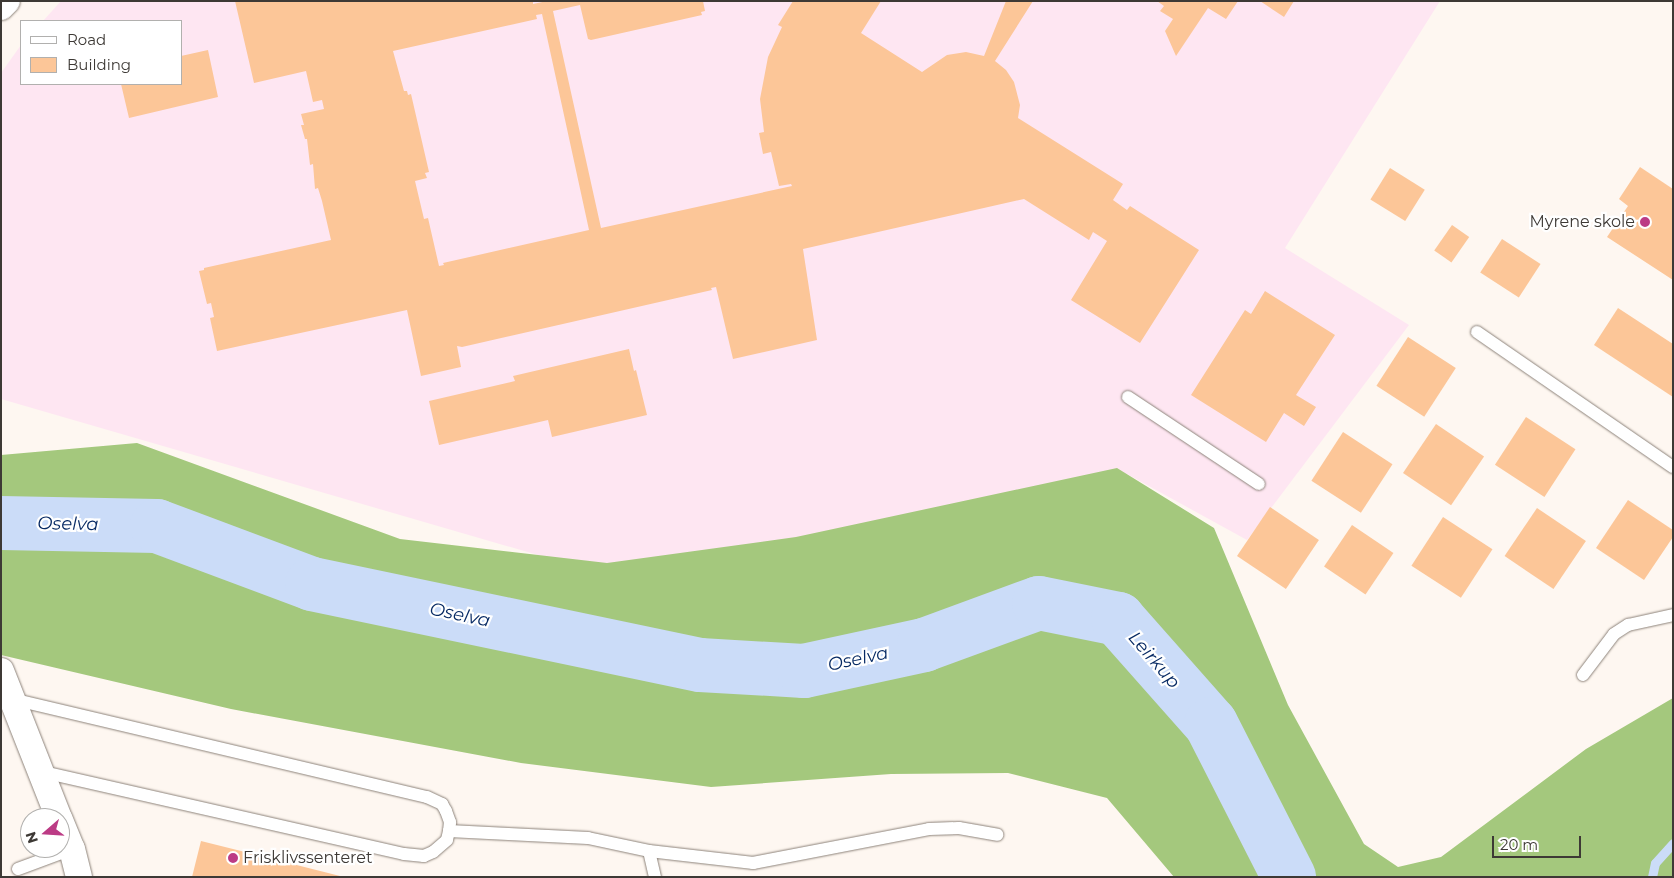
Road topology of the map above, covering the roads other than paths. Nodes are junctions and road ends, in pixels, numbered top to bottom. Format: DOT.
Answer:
graph roads {
  1 [pos="7,1"];
  2 [pos="1,7"];
  3 [pos="1477,332"];
  4 [pos="1128,397"];
  5 [pos="1673,467"];
  6 [pos="1258,484"];
  7 [pos="1673,615"];
  8 [pos="1,671"];
  9 [pos="1583,675"];
  10 [pos="12,699"];
  11 [pos="40,771"];
  12 [pos="55,808"];
  13 [pos="449,831"];
  14 [pos="997,835"];
  15 [pos="70,845"];
  16 [pos="72,850"];
  17 [pos="649,851"];
  18 [pos="18,869"];
  19 [pos="79,877"];
  20 [pos="655,877"];
  1 -- 2 [label="street"];
  3 -- 5 [label="lane"];
  4 -- 6 [label="lane"];
  7 -- 9 [label="lane"];
  8 -- 10 [label="street"];
  10 -- 11 [label="street"];
  10 -- 13 [label="lane"];
  11 -- 12 [label="street"];
  11 -- 13 [label="lane"];
  13 -- 17 [label="lane"];
  14 -- 17 [label="lane"];
  15 -- 16 [label="street"];
  16 -- 18 [label="lane"];
  16 -- 19 [label="street"];
  17 -- 20 [label="lane"];
}
